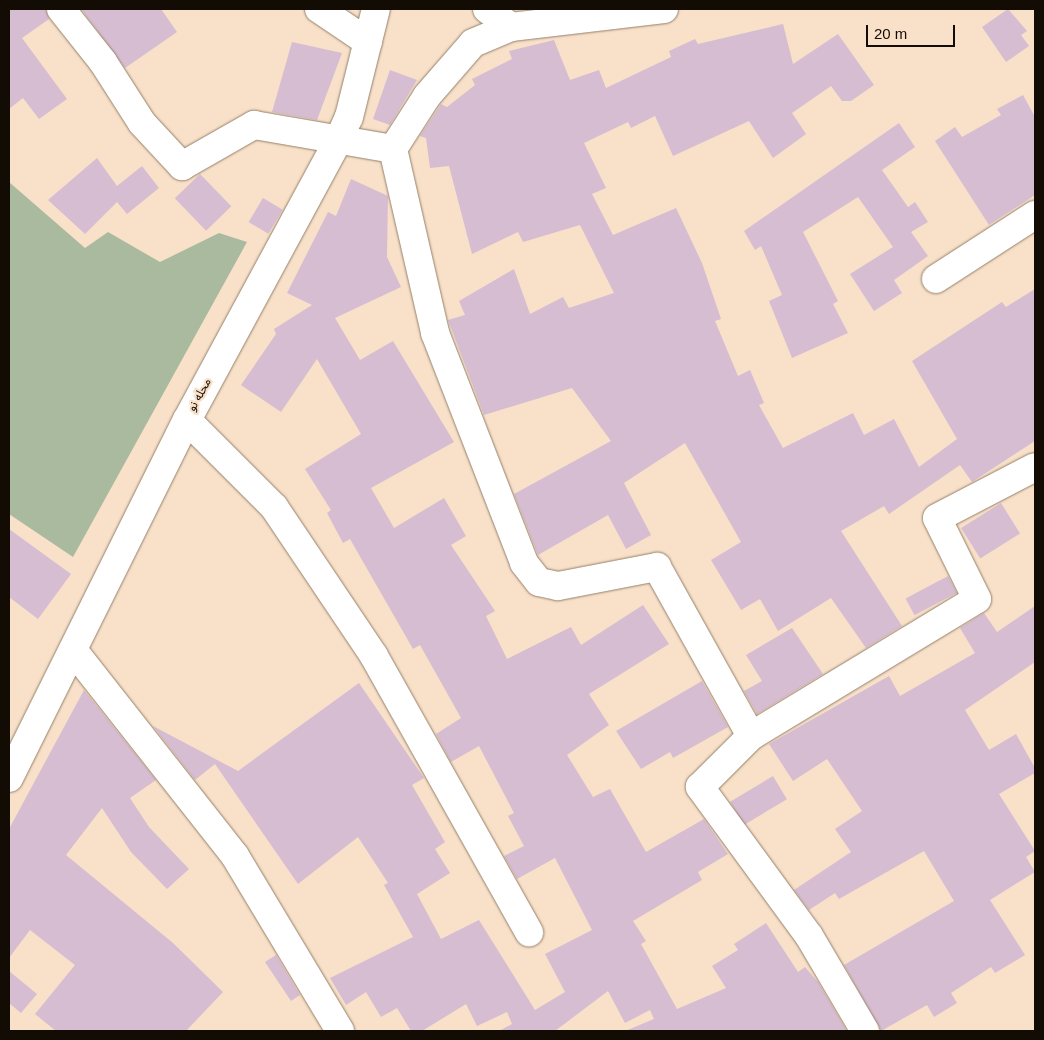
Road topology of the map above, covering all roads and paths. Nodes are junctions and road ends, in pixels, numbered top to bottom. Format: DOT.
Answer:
graph roads {
  1 [pos="60,9"];
  2 [pos="319,9"];
  3 [pos="376,9"];
  4 [pos="486,9"];
  5 [pos="664,9"];
  6 [pos="511,27"];
  7 [pos="368,42"];
  8 [pos="339,139"];
  9 [pos="393,149"];
  10 [pos="1035,215"];
  11 [pos="936,279"];
  12 [pos="187,420"];
  13 [pos="1035,467"];
  14 [pos="73,650"];
  15 [pos="751,736"];
  16 [pos="9,778"];
  17 [pos="529,932"];
  18 [pos="340,1031"];
  19 [pos="865,1031"];
  1 -- 8 [label="street"];
  2 -- 7 [label="street"];
  3 -- 7 [label="street, محله نو"];
  4 -- 6 [label="street"];
  5 -- 6 [label="street"];
  6 -- 9 [label="street"];
  7 -- 8 [label="street, محله نو"];
  8 -- 9 [label="street"];
  8 -- 12 [label="street, محله نو"];
  9 -- 15 [label="street"];
  10 -- 11 [label="street"];
  12 -- 14 [label="street, محله نو"];
  12 -- 17 [label="street"];
  13 -- 15 [label="street"];
  14 -- 16 [label="street, محله نو"];
  14 -- 18 [label="street"];
  15 -- 19 [label="street"];
}
